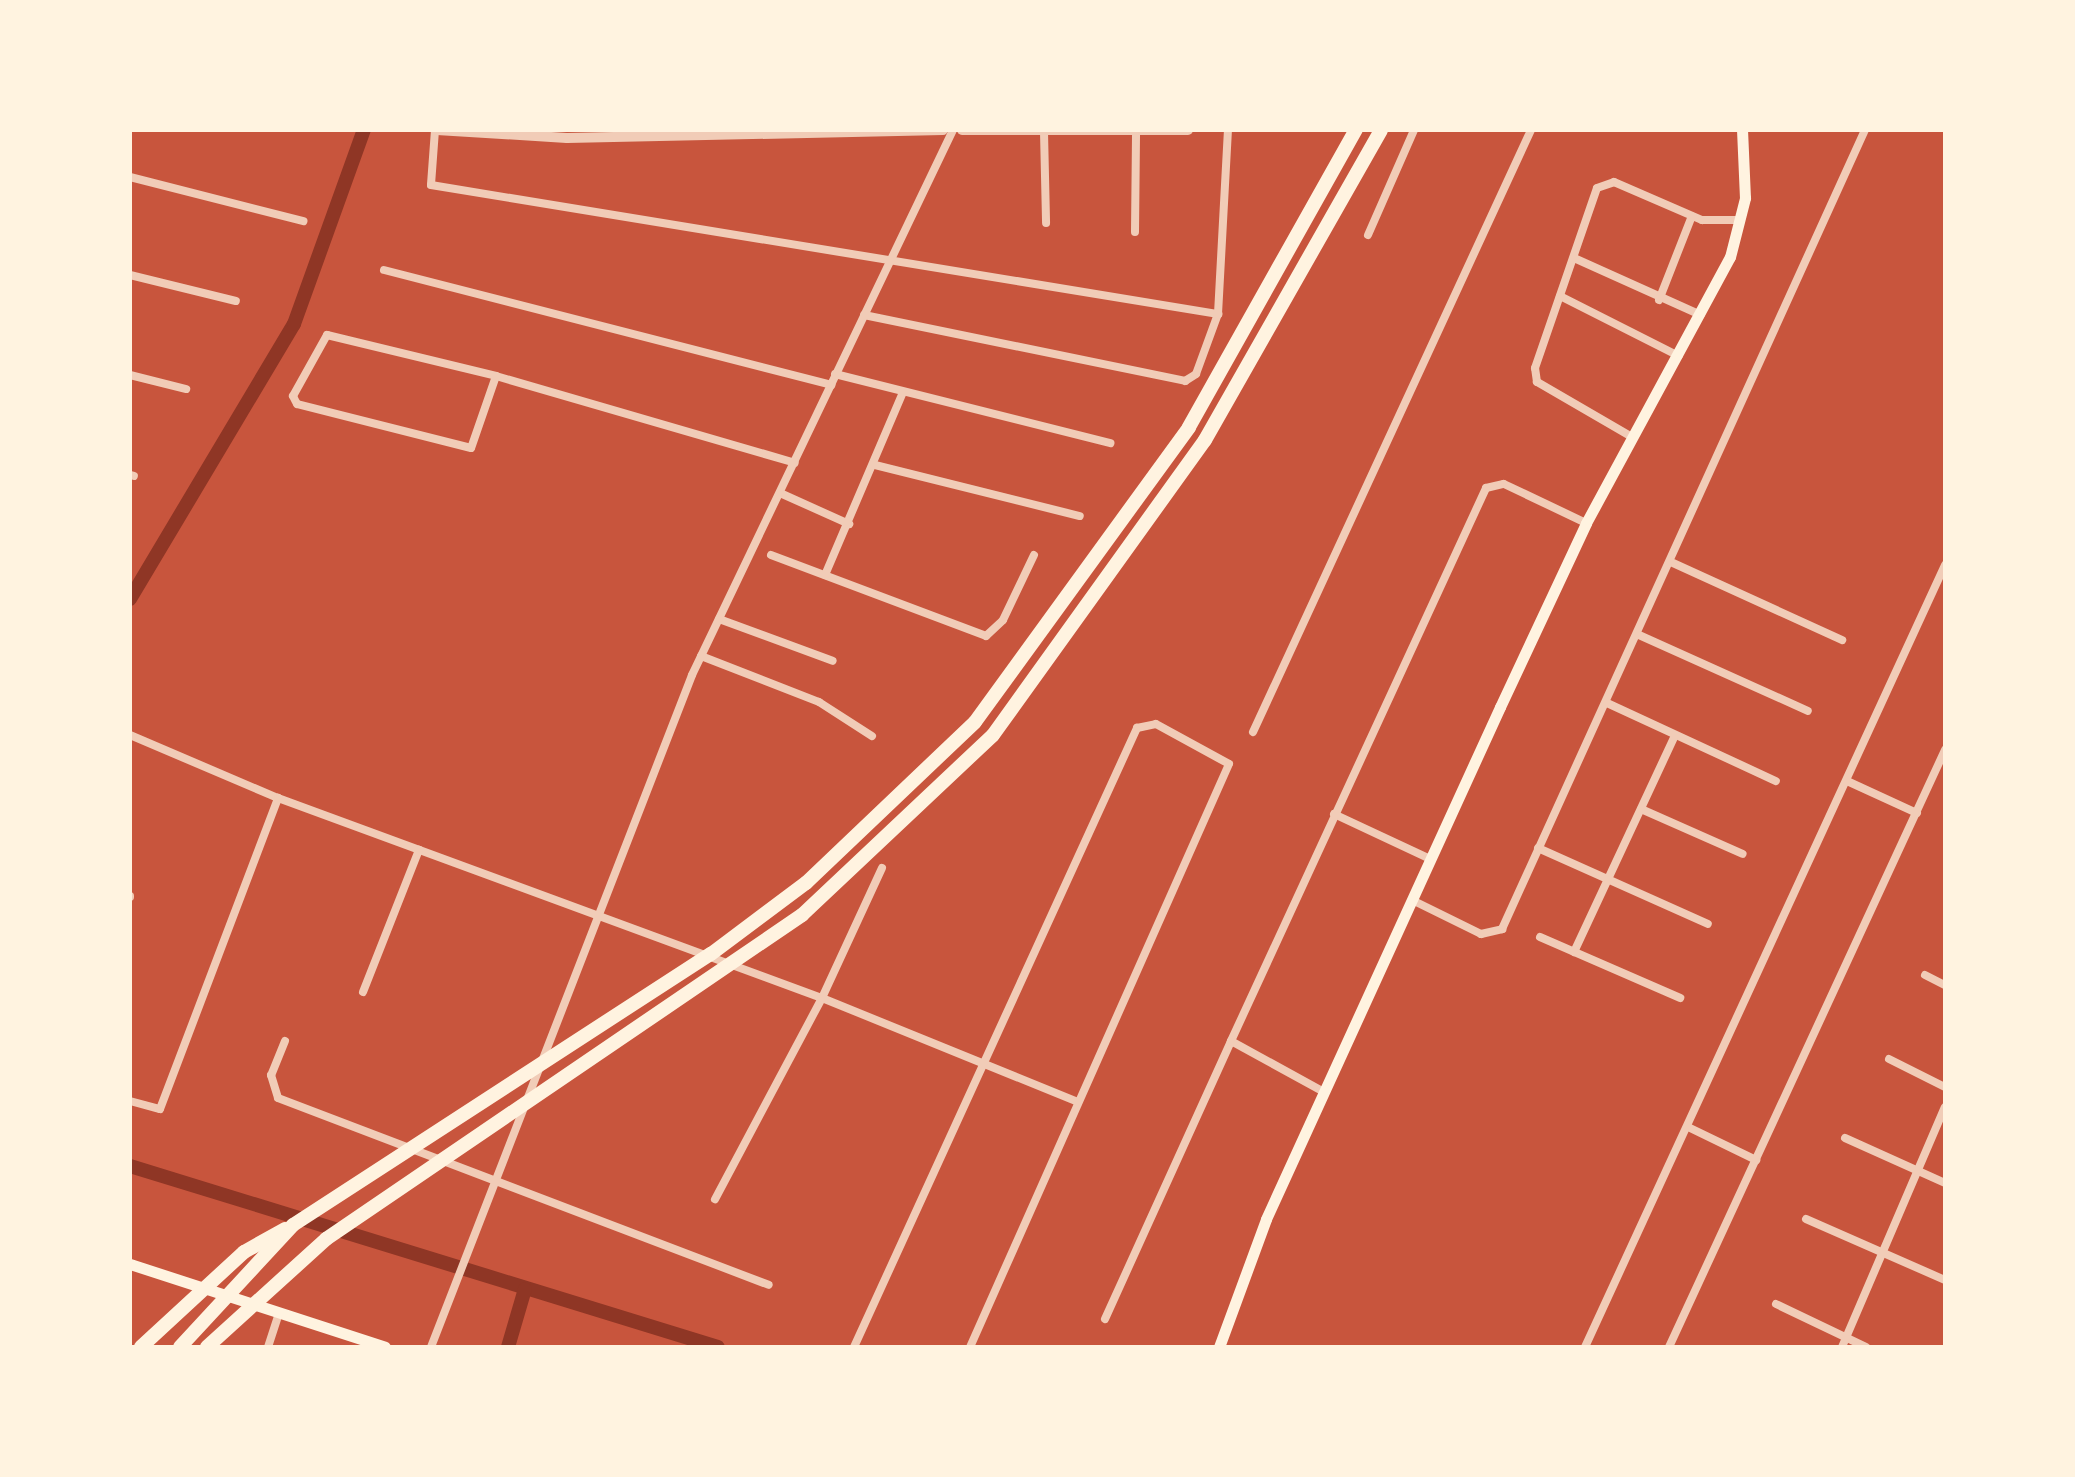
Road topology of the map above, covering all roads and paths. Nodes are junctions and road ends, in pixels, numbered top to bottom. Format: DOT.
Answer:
graph roads {
  1 [pos="436,130"];
  2 [pos="943,130"];
  3 [pos="953,130"];
  4 [pos="962,130"];
  5 [pos="1188,130"];
  6 [pos="1228,130"];
  7 [pos="1356,130"];
  8 [pos="1381,130"];
  9 [pos="1414,130"];
  10 [pos="1531,130"];
  11 [pos="1742,130"];
  12 [pos="1865,130"];
  13 [pos="1047,131"];
  14 [pos="1136,131"];
  15 [pos="567,134"];
  16 [pos="130,177"];
  17 [pos="1692,216"];
  18 [pos="1741,220"];
  19 [pos="303,221"];
  20 [pos="1046,223"];
  21 [pos="1135,232"];
  22 [pos="1368,235"];
  23 [pos="1574,258"];
  24 [pos="889,263"];
  25 [pos="384,270"];
  26 [pos="130,275"];
  27 [pos="1560,296"];
  28 [pos="1659,300"];
  29 [pos="236,301"];
  30 [pos="1218,314"];
  31 [pos="864,315"];
  32 [pos="1701,316"];
  33 [pos="1679,356"];
  34 [pos="835,374"];
  35 [pos="130,375"];
  36 [pos="496,376"];
  37 [pos="831,385"];
  38 [pos="186,389"];
  39 [pos="903,392"];
  40 [pos="1632,437"];
  41 [pos="1110,443"];
  42 [pos="795,463"];
  43 [pos="875,465"];
  44 [pos="780,493"];
  45 [pos="1080,516"];
  46 [pos="1586,523"];
  47 [pos="849,524"];
  48 [pos="771,555"];
  49 [pos="1034,555"];
  50 [pos="1673,563"];
  51 [pos="1945,565"];
  52 [pos="825,575"];
  53 [pos="719,619"];
  54 [pos="1639,635"];
  55 [pos="1842,640"];
  56 [pos="701,656"];
  57 [pos="833,661"];
  58 [pos="1607,703"];
  59 [pos="1808,711"];
  60 [pos="1253,732"];
  61 [pos="130,735"];
  62 [pos="1675,735"];
  63 [pos="872,736"];
  64 [pos="1945,750"];
  65 [pos="1776,781"];
  66 [pos="1847,781"];
  67 [pos="278,798"];
  68 [pos="1641,809"];
  69 [pos="1917,813"];
  70 [pos="1334,814"];
  71 [pos="1538,848"];
  72 [pos="419,850"];
  73 [pos="1743,854"];
  74 [pos="1430,859"];
  75 [pos="882,868"];
  76 [pos="1608,880"];
  77 [pos="1412,900"];
  78 [pos="596,918"];
  79 [pos="1708,924"];
  80 [pos="1540,937"];
  81 [pos="1574,952"];
  82 [pos="1925,975"];
  83 [pos="1945,985"];
  84 [pos="363,992"];
  85 [pos="822,998"];
  86 [pos="1680,998"];
  87 [pos="285,1041"];
  88 [pos="1231,1041"];
  89 [pos="1889,1059"];
  90 [pos="981,1062"];
  91 [pos="1945,1087"];
  92 [pos="1324,1092"];
  93 [pos="130,1101"];
  94 [pos="1078,1102"];
  95 [pos="1945,1107"];
  96 [pos="1688,1127"];
  97 [pos="1845,1138"];
  98 [pos="1756,1160"];
  99 [pos="1916,1171"];
  100 [pos="495,1179"];
  101 [pos="1945,1183"];
  102 [pos="715,1199"];
  103 [pos="1806,1219"];
  104 [pos="293,1225"];
  105 [pos="1883,1254"];
  106 [pos="130,1264"];
  107 [pos="1945,1280"];
  108 [pos="769,1285"];
  109 [pos="1776,1304"];
  110 [pos="279,1314"];
  111 [pos="1105,1319"];
  112 [pos="1843,1343"];
  113 [pos="141,1347"];
  114 [pos="180,1347"];
  115 [pos="207,1347"];
  116 [pos="268,1347"];
  117 [pos="385,1347"];
  118 [pos="431,1347"];
  119 [pos="854,1347"];
  120 [pos="970,1347"];
  121 [pos="1219,1347"];
  122 [pos="1585,1347"];
  123 [pos="1669,1347"];
  124 [pos="1866,1347"];
  1 -- 15 [label="street"];
  1 -- 24 [label="street"];
  2 -- 15 [label="street"];
  3 -- 24 [label="street"];
  4 -- 13 [label="street"];
  5 -- 14 [label="street"];
  6 -- 30 [label="street"];
  7 -- 104 [label="highway"];
  8 -- 115 [label="highway"];
  9 -- 22 [label="street"];
  10 -- 60 [label="street"];
  11 -- 18 [label="main road"];
  12 -- 50 [label="street"];
  13 -- 14 [label="street"];
  13 -- 20 [label="street"];
  14 -- 21 [label="street"];
  16 -- 19 [label="street"];
  17 -- 18 [label="street"];
  17 -- 23 [label="street"];
  17 -- 28 [label="street"];
  18 -- 32 [label="main road"];
  23 -- 27 [label="street"];
  23 -- 28 [label="street"];
  24 -- 30 [label="street"];
  24 -- 31 [label="street"];
  25 -- 37 [label="street"];
  26 -- 29 [label="street"];
  27 -- 33 [label="street"];
  27 -- 40 [label="street"];
  28 -- 32 [label="street"];
  30 -- 31 [label="street"];
  31 -- 34 [label="street"];
  32 -- 33 [label="main road"];
  33 -- 40 [label="main road"];
  34 -- 37 [label="street"];
  34 -- 39 [label="street"];
  35 -- 38 [label="street"];
  36 -- 36 [label="street"];
  36 -- 42 [label="street"];
  37 -- 42 [label="street"];
  39 -- 41 [label="street"];
  39 -- 43 [label="street"];
  40 -- 46 [label="main road"];
  42 -- 44 [label="street"];
  43 -- 45 [label="street"];
  43 -- 47 [label="street"];
  44 -- 47 [label="street"];
  44 -- 53 [label="street"];
  46 -- 70 [label="street"];
  46 -- 74 [label="main road"];
  47 -- 52 [label="street"];
  48 -- 52 [label="street"];
  49 -- 52 [label="street"];
  50 -- 54 [label="street"];
  50 -- 55 [label="street"];
  51 -- 66 [label="street"];
  53 -- 56 [label="street"];
  53 -- 57 [label="street"];
  54 -- 58 [label="street"];
  54 -- 59 [label="street"];
  56 -- 63 [label="street"];
  56 -- 78 [label="street"];
  58 -- 62 [label="street"];
  58 -- 71 [label="street"];
  61 -- 67 [label="street"];
  62 -- 65 [label="street"];
  62 -- 68 [label="street"];
  64 -- 69 [label="street"];
  66 -- 69 [label="street"];
  66 -- 96 [label="street"];
  67 -- 72 [label="street"];
  67 -- 93 [label="street"];
  68 -- 73 [label="street"];
  68 -- 76 [label="street"];
  69 -- 98 [label="street"];
  70 -- 74 [label="street"];
  70 -- 88 [label="street"];
  71 -- 76 [label="street"];
  71 -- 77 [label="street"];
  72 -- 78 [label="street"];
  72 -- 84 [label="street"];
  74 -- 77 [label="main road"];
  75 -- 85 [label="street"];
  76 -- 79 [label="street"];
  76 -- 81 [label="street"];
  77 -- 92 [label="main road"];
  78 -- 85 [label="street"];
  78 -- 100 [label="street"];
  80 -- 81 [label="street"];
  81 -- 86 [label="street"];
  82 -- 83 [label="street"];
  85 -- 90 [label="street"];
  85 -- 102 [label="street"];
  87 -- 100 [label="street"];
  88 -- 92 [label="street"];
  88 -- 111 [label="street"];
  89 -- 91 [label="street"];
  90 -- 94 [label="street"];
  90 -- 94 [label="street"];
  90 -- 119 [label="street"];
  92 -- 121 [label="main road"];
  94 -- 120 [label="street"];
  95 -- 99 [label="street"];
  96 -- 98 [label="street"];
  96 -- 122 [label="street"];
  97 -- 99 [label="street"];
  98 -- 123 [label="street"];
  99 -- 101 [label="street"];
  99 -- 105 [label="street"];
  100 -- 108 [label="street"];
  100 -- 118 [label="street"];
  103 -- 105 [label="street"];
  104 -- 113 [label="highway"];
  104 -- 114 [label="highway"];
  105 -- 107 [label="street"];
  105 -- 112 [label="street"];
  106 -- 110 [label="main road"];
  109 -- 112 [label="street"];
  110 -- 116 [label="street"];
  110 -- 117 [label="main road"];
  112 -- 124 [label="street"];
}
